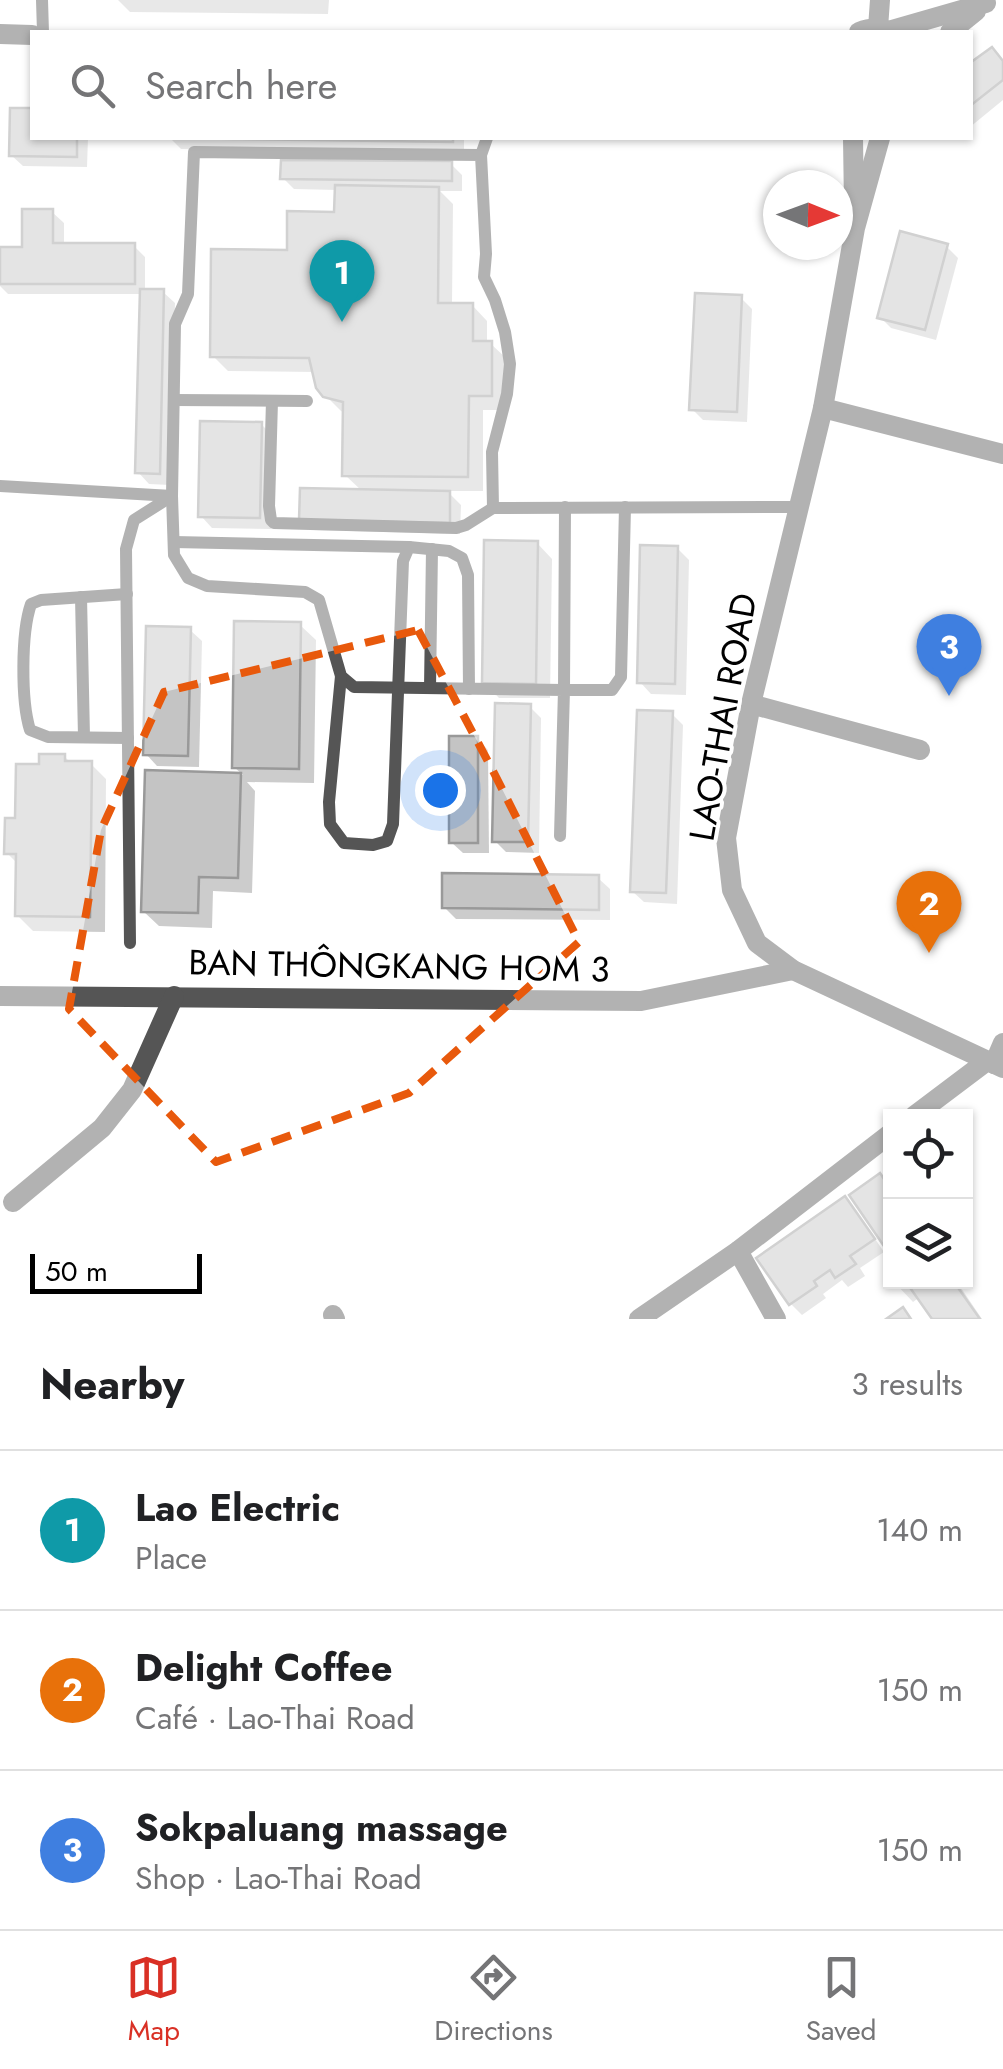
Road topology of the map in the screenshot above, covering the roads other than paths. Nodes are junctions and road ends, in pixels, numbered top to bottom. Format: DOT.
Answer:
graph roads {
  1 [pos="42,0"];
  2 [pos="880,0"];
  3 [pos="990,2"];
  4 [pos="43,30"];
  5 [pos="879,30"];
  6 [pos="883,30"];
  7 [pos="953,30"];
  8 [pos="0,34"];
  9 [pos="30,35"];
  10 [pos="486,140"];
  11 [pos="854,140"];
  12 [pos="879,140"];
  13 [pos="481,155"];
  14 [pos="854,228"];
  15 [pos="174,400"];
  16 [pos="272,401"];
  17 [pos="307,402"];
  18 [pos="823,408"];
  19 [pos="1003,454"];
  20 [pos="0,486"];
  21 [pos="172,496"];
  22 [pos="565,507"];
  23 [pos="625,507"];
  24 [pos="799,507"];
  25 [pos="493,508"];
  26 [pos="174,542"];
  27 [pos="409,547"];
  28 [pos="432,549"];
  29 [pos="127,594"];
  30 [pos="82,597"];
  31 [pos="341,676"];
  32 [pos="397,688"];
  33 [pos="430,688"];
  34 [pos="469,689"];
  35 [pos="564,690"];
  36 [pos="751,704"];
  37 [pos="84,738"];
  38 [pos="128,738"];
  39 [pos="920,750"];
  40 [pos="560,836"];
  41 [pos="130,943"];
  42 [pos="793,970"];
  43 [pos="0,996"];
  44 [pos="174,996"];
  45 [pos="1003,1042"];
  46 [pos="995,1064"];
  47 [pos="925,1109"];
  48 [pos="883,1139"];
  49 [pos="13,1202"];
  50 [pos="738,1251"];
  51 [pos="639,1319"];
  52 [pos="776,1319"];
  1 -- 4 [label="lane"];
  2 -- 5 [label="street"];
  3 -- 6 [label="street"];
  3 -- 7 [label="street"];
  8 -- 9 [label="street"];
  10 -- 13 [label="lane"];
  11 -- 14 [label="street, LAO-THAI ROAD"];
  12 -- 14 [label="street, LAO-THAI ROAD"];
  13 -- 15 [label="lane"];
  13 -- 25 [label="lane"];
  14 -- 18 [label="street, LAO-THAI ROAD"];
  15 -- 16 [label="lane"];
  15 -- 21 [label="lane"];
  16 -- 17 [label="lane"];
  16 -- 25 [label="lane"];
  18 -- 19 [label="street"];
  18 -- 24 [label="street, LAO-THAI ROAD"];
  20 -- 21 [label="lane"];
  21 -- 26 [label="lane"];
  21 -- 29 [label="lane"];
  22 -- 23 [label="lane"];
  22 -- 25 [label="lane"];
  22 -- 35 [label="lane"];
  23 -- 24 [label="lane"];
  23 -- 35 [label="lane"];
  24 -- 36 [label="street, LAO-THAI ROAD"];
  26 -- 27 [label="lane"];
  26 -- 31 [label="lane"];
  27 -- 28 [label="lane"];
  27 -- 32 [label="lane"];
  28 -- 33 [label="lane"];
  28 -- 34 [label="lane"];
  29 -- 30 [label="lane"];
  29 -- 38 [label="lane"];
  30 -- 37 [label="lane"];
  30 -- 37 [label="lane"];
  31 -- 32 [label="lane"];
  31 -- 32 [label="lane"];
  32 -- 33 [label="lane"];
  33 -- 34 [label="lane"];
  34 -- 35 [label="lane"];
  35 -- 40 [label="lane"];
  36 -- 39 [label="street"];
  36 -- 42 [label="street, LAO-THAI ROAD"];
  37 -- 38 [label="lane"];
  38 -- 41 [label="lane"];
  42 -- 44 [label="street, BAN THÔNGKANG HOM 3"];
  42 -- 46 [label="street, LAO-THAI ROAD"];
  43 -- 44 [label="street, BAN THÔNGKANG HOM 3"];
  44 -- 49 [label="street"];
  45 -- 46 [label="street"];
  46 -- 47 [label="street"];
  48 -- 50 [label="street"];
  50 -- 51 [label="street"];
  50 -- 52 [label="street"];
}
